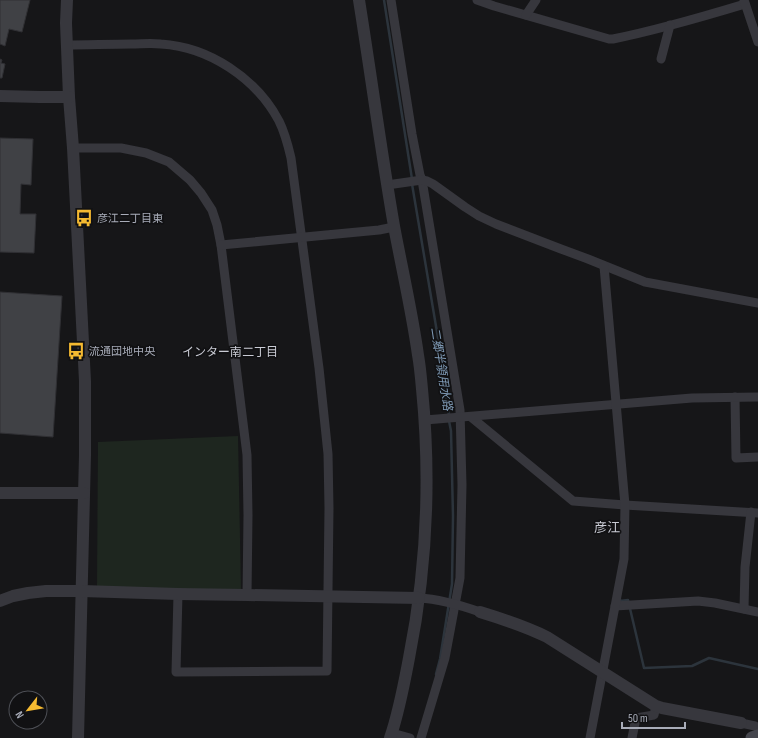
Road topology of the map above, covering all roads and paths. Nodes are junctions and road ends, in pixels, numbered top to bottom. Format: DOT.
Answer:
graph roads {
  1 [pos="67,0"];
  2 [pos="359,0"];
  3 [pos="391,0"];
  4 [pos="477,0"];
  5 [pos="536,0"];
  6 [pos="745,2"];
  7 [pos="503,4"];
  8 [pos="526,15"];
  9 [pos="754,17"];
  10 [pos="670,25"];
  11 [pos="758,42"];
  12 [pos="66,45"];
  13 [pos="661,59"];
  14 [pos="0,96"];
  15 [pos="69,97"];
  16 [pos="73,148"];
  17 [pos="422,180"];
  18 [pos="393,184"];
  19 [pos="394,227"];
  20 [pos="301,237"];
  21 [pos="221,245"];
  22 [pos="604,266"];
  23 [pos="758,304"];
  24 [pos="735,397"];
  25 [pos="758,397"];
  26 [pos="616,405"];
  27 [pos="471,417"];
  28 [pos="460,418"];
  29 [pos="431,420"];
  30 [pos="758,457"];
  31 [pos="84,492"];
  32 [pos="0,493"];
  33 [pos="624,506"];
  34 [pos="754,512"];
  35 [pos="82,591"];
  36 [pos="178,594"];
  37 [pos="247,595"];
  38 [pos="328,596"];
  39 [pos="419,598"];
  40 [pos="0,601"];
  41 [pos="455,604"];
  42 [pos="615,606"];
  43 [pos="744,609"];
  44 [pos="480,612"];
  45 [pos="758,612"];
  46 [pos="602,672"];
  47 [pos="656,706"];
  48 [pos="741,723"];
  49 [pos="758,728"];
  50 [pos="399,736"];
  51 [pos="758,736"];
  52 [pos="78,738"];
  53 [pos="421,738"];
  54 [pos="590,738"];
  55 [pos="632,738"];
  56 [pos="752,738"];
  1 -- 12 [label="street"];
  2 -- 18 [label="street"];
  3 -- 17 [label="street"];
  4 -- 7 [label="street"];
  5 -- 8 [label="street"];
  6 -- 9 [label="street"];
  6 -- 10 [label="street"];
  7 -- 8 [label="street"];
  8 -- 10 [label="street"];
  9 -- 11 [label="street"];
  10 -- 13 [label="street"];
  12 -- 15 [label="street"];
  12 -- 20 [label="street"];
  14 -- 15 [label="street"];
  15 -- 16 [label="street"];
  16 -- 21 [label="street"];
  16 -- 31 [label="street"];
  17 -- 18 [label="street"];
  17 -- 22 [label="street"];
  17 -- 28 [label="street"];
  18 -- 19 [label="street"];
  19 -- 20 [label="street"];
  19 -- 29 [label="street"];
  20 -- 21 [label="street"];
  20 -- 38 [label="street"];
  21 -- 37 [label="street"];
  22 -- 23 [label="street"];
  22 -- 26 [label="street"];
  24 -- 25 [label="street"];
  24 -- 26 [label="street"];
  24 -- 30 [label="street"];
  26 -- 27 [label="street"];
  26 -- 33 [label="street"];
  27 -- 28 [label="street"];
  27 -- 33 [label="street"];
  28 -- 29 [label="street"];
  28 -- 41 [label="street"];
  29 -- 39 [label="street"];
  31 -- 32 [label="street"];
  31 -- 35 [label="street"];
  33 -- 34 [label="street"];
  33 -- 42 [label="street"];
  34 -- 43 [label="street"];
  35 -- 36 [label="street"];
  35 -- 40 [label="street"];
  35 -- 52 [label="street"];
  36 -- 37 [label="street"];
  36 -- 38 [label="street"];
  37 -- 38 [label="street"];
  38 -- 39 [label="street"];
  39 -- 41 [label="street"];
  39 -- 50 [label="street"];
  41 -- 44 [label="street"];
  41 -- 53 [label="street"];
  42 -- 43 [label="street"];
  42 -- 46 [label="street"];
  43 -- 45 [label="street"];
  44 -- 46 [label="street"];
  46 -- 47 [label="street"];
  46 -- 54 [label="street"];
  47 -- 48 [label="street"];
  47 -- 55 [label="street"];
  48 -- 49 [label="street"];
  51 -- 56 [label="main road"];
}
